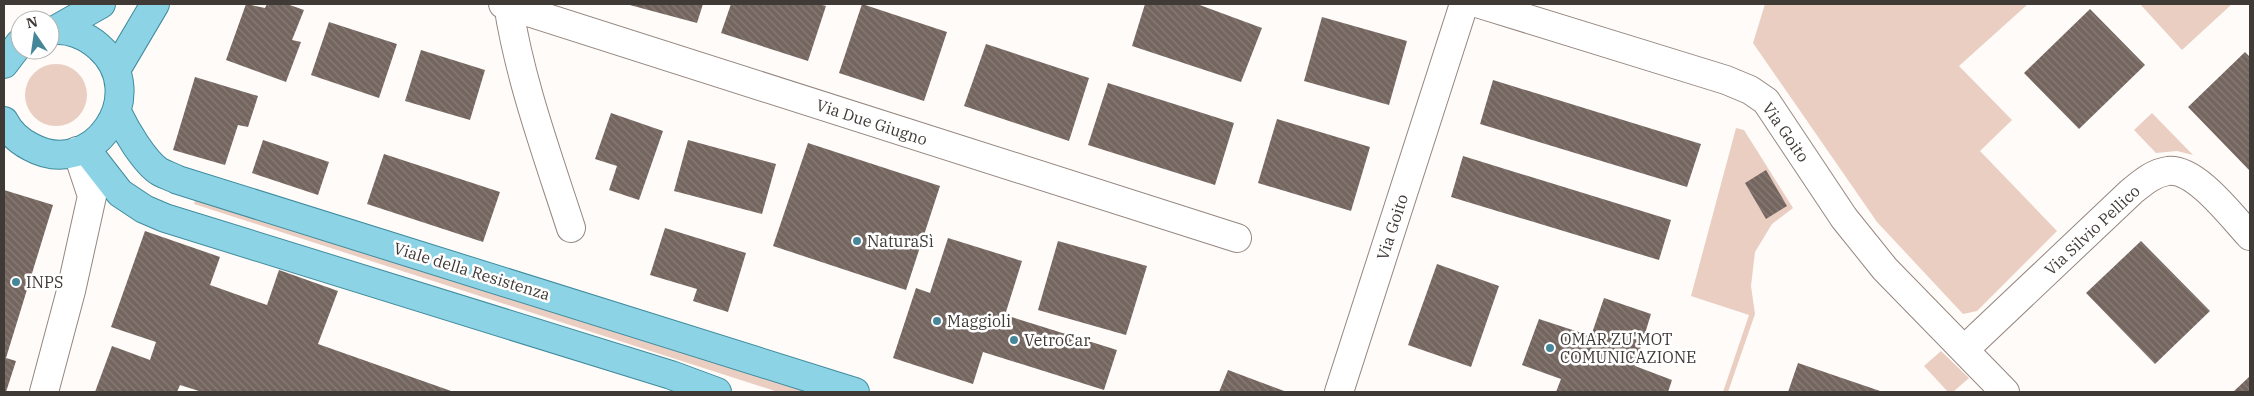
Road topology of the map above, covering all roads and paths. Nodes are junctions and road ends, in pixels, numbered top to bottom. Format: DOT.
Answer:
graph roads {
  1 [pos="101,4"];
  2 [pos="155,4"];
  3 [pos="506,4"];
  4 [pos="1464,4"];
  5 [pos="1480,4"];
  6 [pos="1514,9"];
  7 [pos="60,27"];
  8 [pos="60,31"];
  9 [pos="116,70"];
  10 [pos="117,112"];
  11 [pos="4,121"];
  12 [pos="4,142"];
  13 [pos="36,150"];
  14 [pos="81,150"];
  15 [pos="571,228"];
  16 [pos="2250,236"];
  17 [pos="1237,238"];
  18 [pos="1964,350"];
  19 [pos="44,392"];
  20 [pos="717,392"];
  21 [pos="855,392"];
  22 [pos="1339,392"];
  23 [pos="2005,392"];
  1 -- 7 [label="main road"];
  2 -- 9 [label="main road"];
  3 -- 15 [label="street, Via Due Giugno"];
  3 -- 17 [label="street, Via Due Giugno"];
  4 -- 22 [label="street, Via Goito"];
  5 -- 6 [label="street, Via Goito"];
  6 -- 18 [label="street, Via Goito"];
  8 -- 9 [label="main road"];
  9 -- 10 [label="main road"];
  10 -- 14 [label="main road"];
  10 -- 21 [label="main road, Viale della Resistenza"];
  11 -- 13 [label="main road"];
  12 -- 13 [label="main road"];
  13 -- 14 [label="main road"];
  14 -- 19 [label="street"];
  14 -- 20 [label="main road"];
  16 -- 18 [label="street, Via Silvio Pellico"];
  18 -- 23 [label="street, Via Goito"];
}
